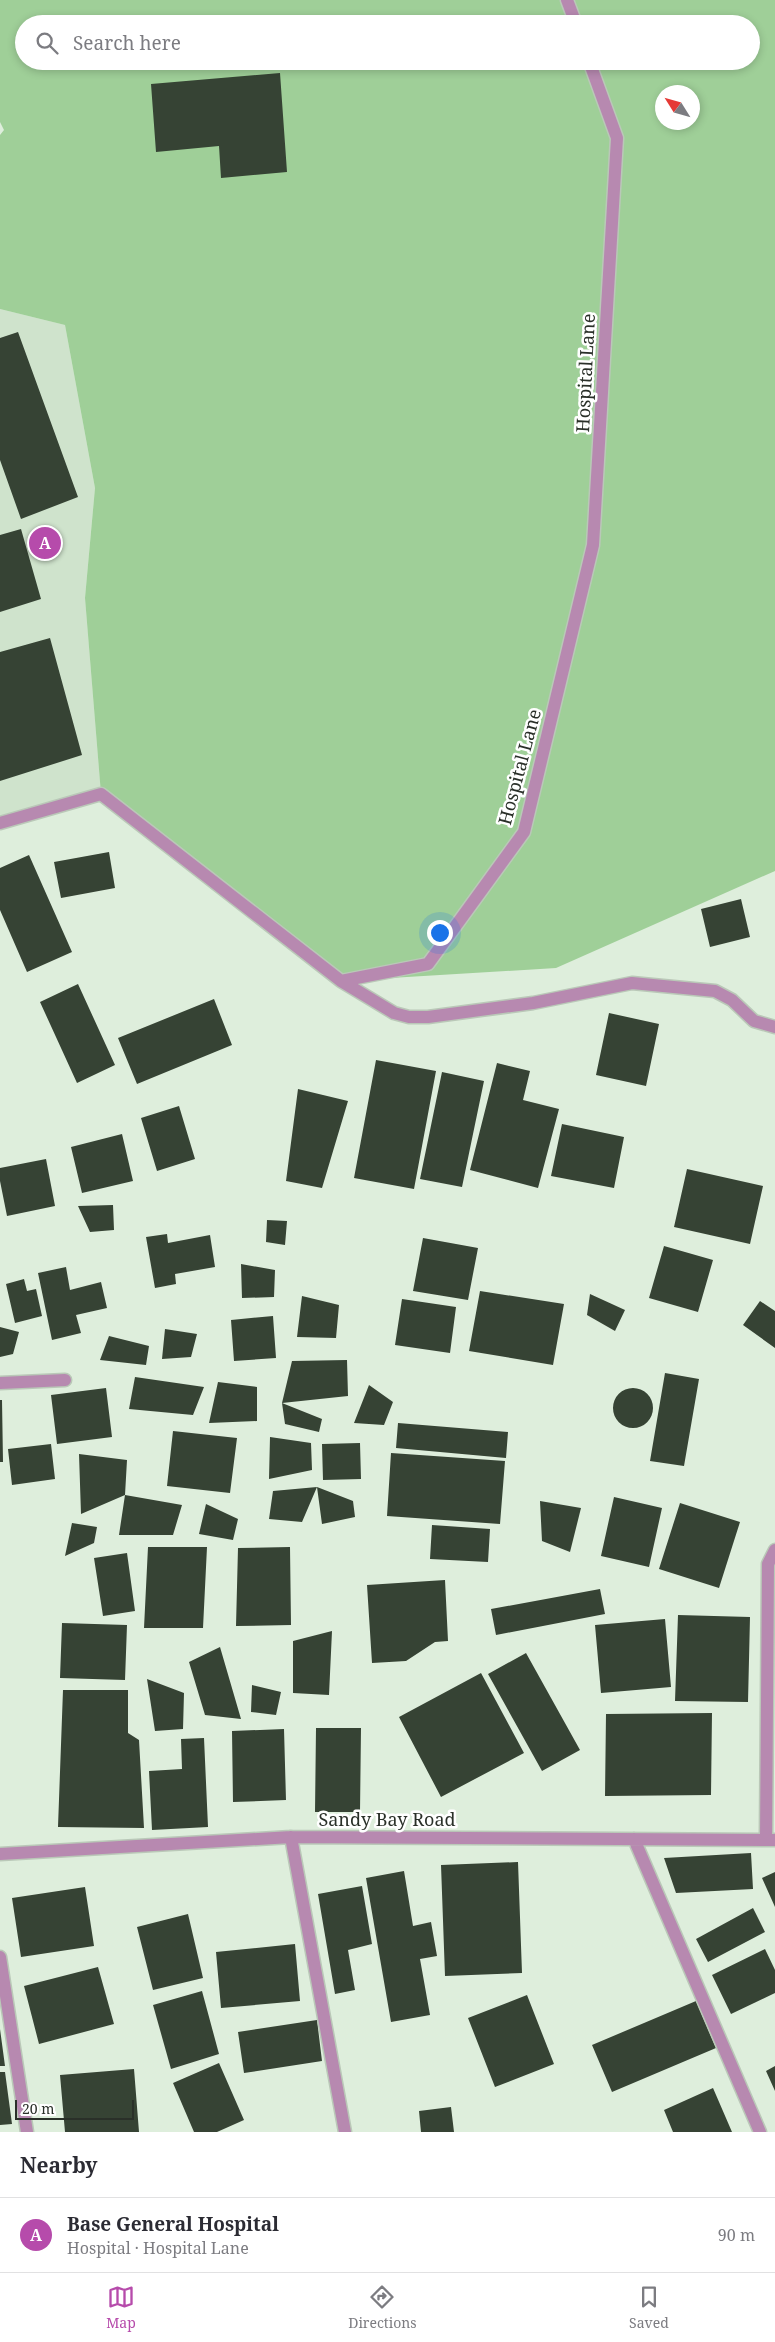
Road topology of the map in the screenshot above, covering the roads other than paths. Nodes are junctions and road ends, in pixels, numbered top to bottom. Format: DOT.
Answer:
graph roads {
  1 [pos="567,0"];
  2 [pos="573,15"];
  3 [pos="592,70"];
  4 [pos="0,823"];
  5 [pos="341,981"];
  6 [pos="775,1027"];
  7 [pos="65,1380"];
  8 [pos="0,1383"];
  9 [pos="775,1550"];
  10 [pos="291,1837"];
  11 [pos="634,1839"];
  12 [pos="770,1840"];
  13 [pos="0,1854"];
  14 [pos="0,1957"];
  15 [pos="27,2132"];
  16 [pos="345,2132"];
  17 [pos="760,2132"];
  1 -- 2 [label="street"];
  3 -- 5 [label="street, Hospital Lane"];
  4 -- 5 [label="street"];
  5 -- 6 [label="street"];
  7 -- 8 [label="street"];
  9 -- 12 [label="street"];
  10 -- 11 [label="street, Sandy Bay Road"];
  10 -- 13 [label="street, Sandy Bay Road"];
  10 -- 16 [label="street"];
  11 -- 12 [label="street, Sandy Bay Road"];
  11 -- 17 [label="street"];
  14 -- 15 [label="street"];
}
